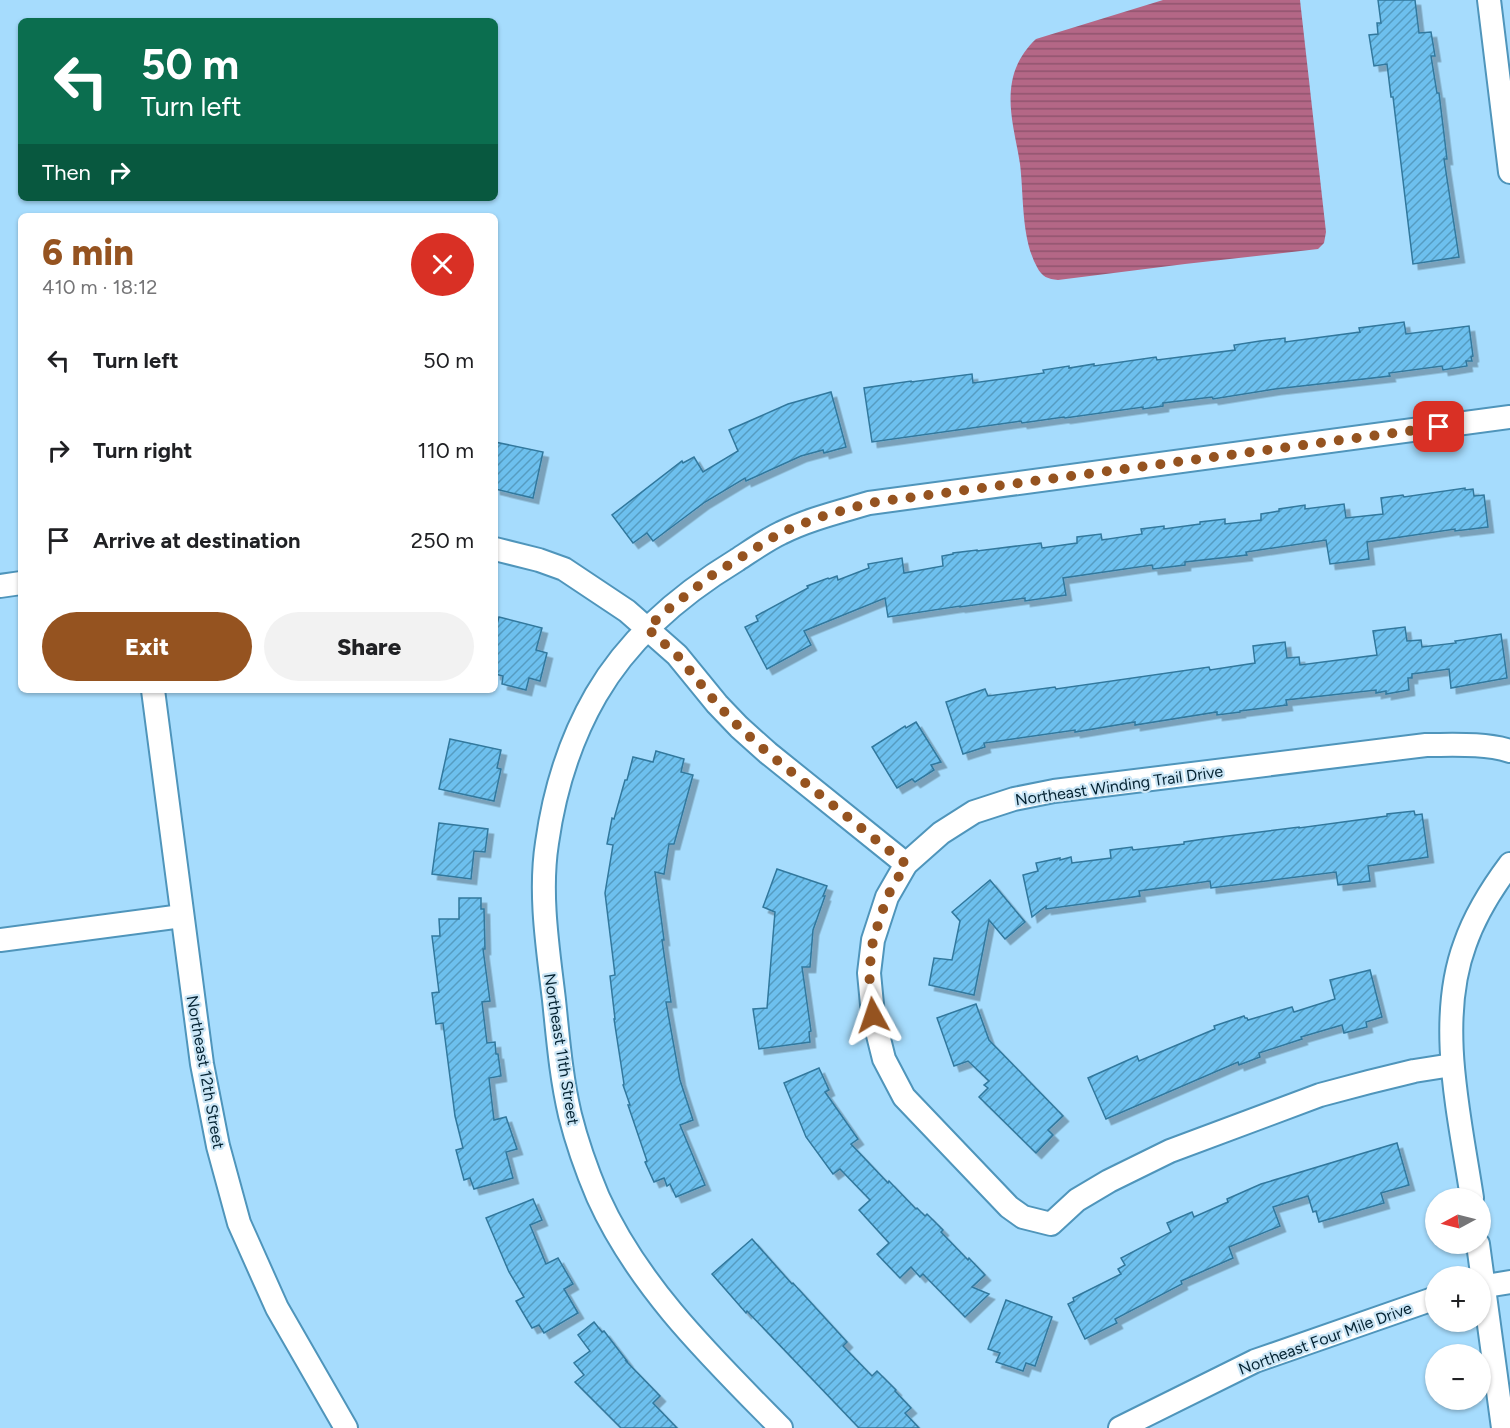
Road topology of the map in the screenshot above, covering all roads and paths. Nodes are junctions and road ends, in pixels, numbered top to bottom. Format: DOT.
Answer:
graph roads {
  1 [pos="1489,0"];
  2 [pos="1509,159"];
  3 [pos="1510,417"];
  4 [pos="498,550"];
  5 [pos="18,583"];
  6 [pos="0,586"];
  7 [pos="647,628"];
  8 [pos="153,693"];
  9 [pos="1510,751"];
  10 [pos="906,864"];
  11 [pos="1510,864"];
  12 [pos="182,916"];
  13 [pos="0,940"];
  14 [pos="1452,1065"];
  15 [pos="1470,1188"];
  16 [pos="1510,1282"];
  17 [pos="1491,1285"];
  18 [pos="1425,1302"];
  19 [pos="1489,1332"];
  20 [pos="343,1427"];
  21 [pos="781,1428"];
  22 [pos="1120,1428"];
  23 [pos="1503,1428"];
  1 -- 2 [label="street"];
  3 -- 7 [label="street, Northeast 11th Street"];
  4 -- 7 [label="street"];
  5 -- 6 [label="street"];
  7 -- 10 [label="street"];
  7 -- 21 [label="street, Northeast 11th Street"];
  8 -- 12 [label="street, Northeast 12th Street"];
  9 -- 10 [label="street, Northeast Winding Trail Drive"];
  10 -- 14 [label="street, Northeast Winding Trail Drive"];
  11 -- 14 [label="street"];
  12 -- 13 [label="street"];
  12 -- 20 [label="street, Northeast 12th Street"];
  14 -- 15 [label="street"];
  16 -- 17 [label="street"];
  18 -- 22 [label="street, Northeast Four Mile Drive"];
  19 -- 23 [label="street"];
}
